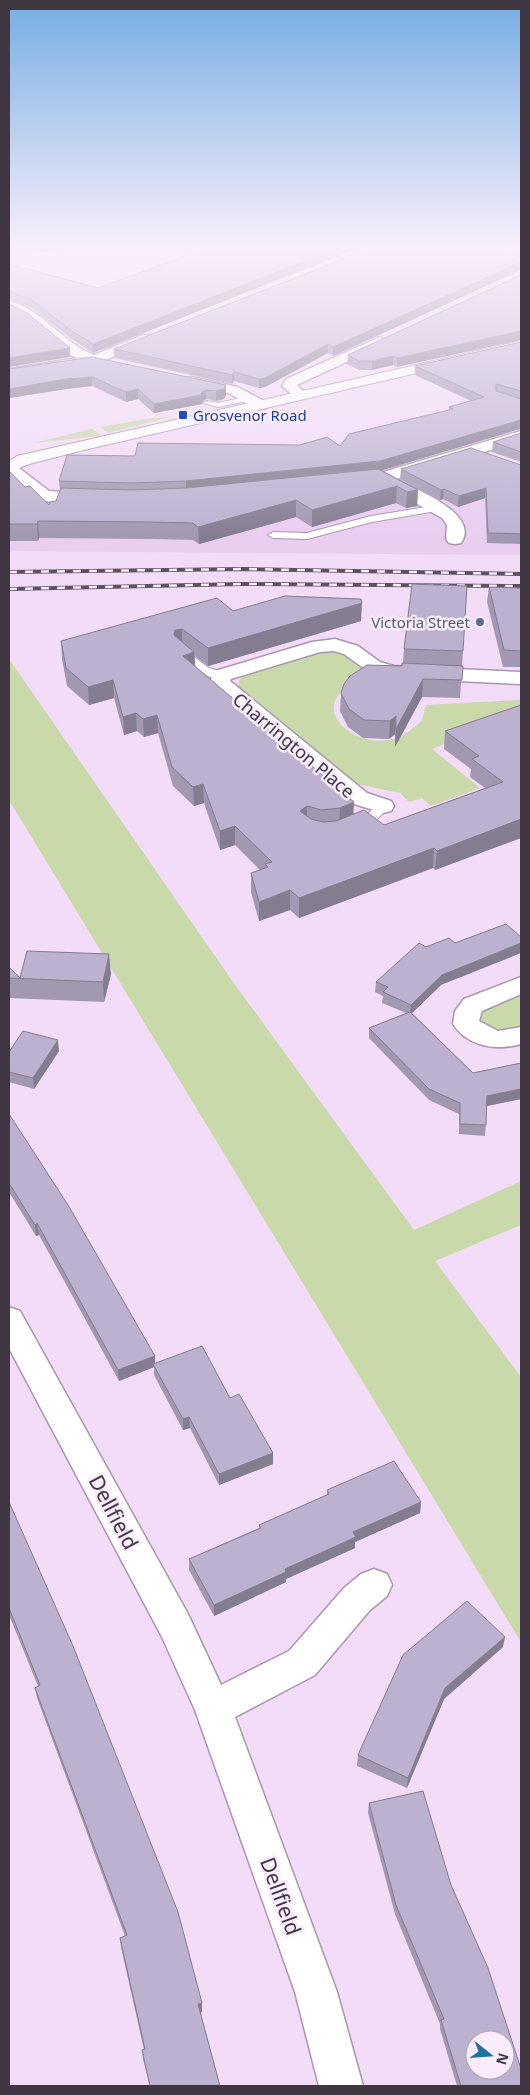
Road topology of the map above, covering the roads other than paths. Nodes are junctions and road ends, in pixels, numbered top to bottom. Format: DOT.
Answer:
graph roads {
  1 [pos="64,343"];
  2 [pos="135,343"];
  3 [pos="376,343"];
  4 [pos="521,345"];
  5 [pos="93,360"];
  6 [pos="118,366"];
  7 [pos="9,373"];
  8 [pos="174,378"];
  9 [pos="301,396"];
  10 [pos="255,401"];
  11 [pos="207,403"];
  12 [pos="521,436"];
  13 [pos="83,445"];
  14 [pos="9,448"];
  15 [pos="469,451"];
  16 [pos="495,460"];
  17 [pos="14,465"];
  18 [pos="381,478"];
  19 [pos="344,481"];
  20 [pos="105,499"];
  21 [pos="438,508"];
  22 [pos="273,535"];
  23 [pos="455,539"];
  24 [pos="181,651"];
  25 [pos="222,675"];
  26 [pos="521,678"];
  27 [pos="383,806"];
  28 [pos="345,830"];
  29 [pos="521,985"];
  30 [pos="521,1035"];
  31 [pos="9,1319"];
  32 [pos="374,1585"];
  33 [pos="213,1709"];
  34 [pos="341,2086"];
  1 -- 5 [label="street"];
  2 -- 5 [label="street"];
  3 -- 9 [label="street"];
  4 -- 9 [label="main road"];
  5 -- 6 [label="street"];
  5 -- 7 [label="street"];
  8 -- 10 [label="street"];
  9 -- 10 [label="main road"];
  10 -- 11 [label="lane"];
  10 -- 13 [label="main road"];
  12 -- 15 [label="street"];
  13 -- 14 [label="main road"];
  13 -- 17 [label="main road"];
  14 -- 17 [label="main road"];
  15 -- 16 [label="street"];
  15 -- 18 [label="street"];
  17 -- 20 [label="street"];
  18 -- 19 [label="street"];
  18 -- 21 [label="street"];
  21 -- 22 [label="lane"];
  21 -- 23 [label="street"];
  24 -- 25 [label="lane, Charrington Place"];
  25 -- 26 [label="street, Charrington Place"];
  25 -- 27 [label="street, Charrington Place"];
  27 -- 28 [label="lane, Charrington Place"];
  29 -- 30 [label="street"];
  31 -- 33 [label="street, Dellfield"];
  32 -- 33 [label="street"];
  33 -- 34 [label="street, Dellfield"];
}
